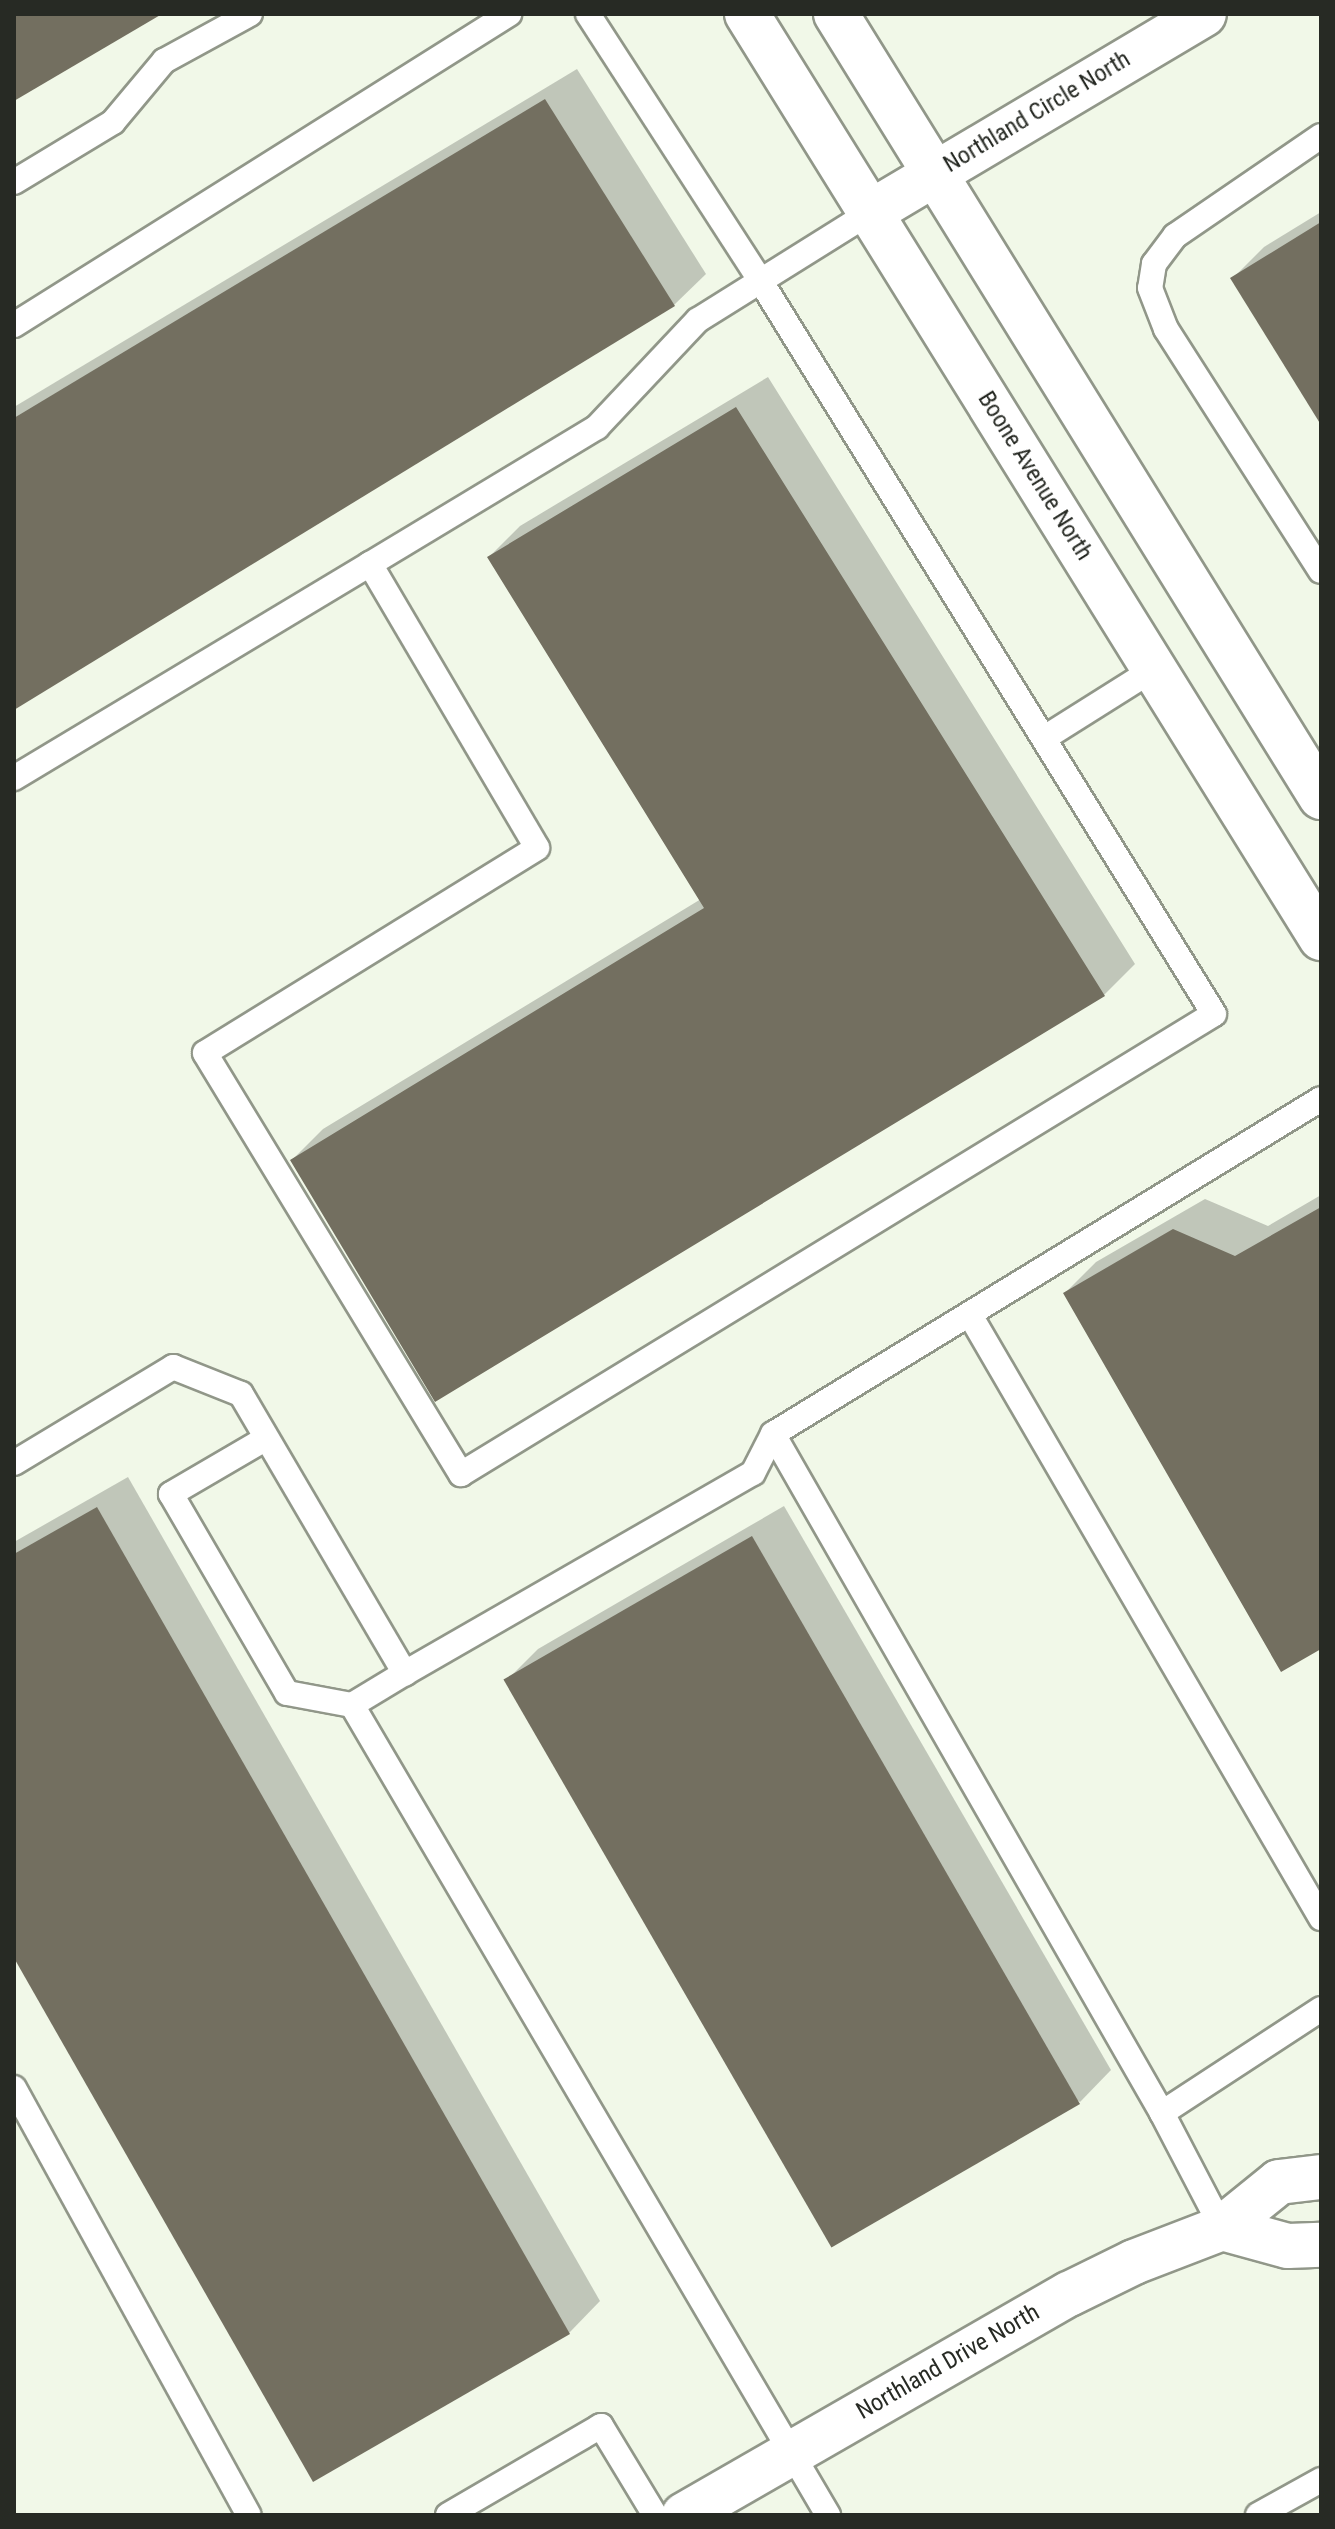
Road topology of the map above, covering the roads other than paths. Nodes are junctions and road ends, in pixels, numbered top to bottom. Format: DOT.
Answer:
graph roads {
  1 [pos="250,14"];
  2 [pos="509,14"];
  3 [pos="588,14"];
  4 [pos="747,14"];
  5 [pos="836,14"];
  6 [pos="1204,14"];
  7 [pos="1321,136"];
  8 [pos="935,173"];
  9 [pos="14,182"];
  10 [pos="871,212"];
  11 [pos="760,280"];
  12 [pos="14,325"];
  13 [pos="370,564"];
  14 [pos="1321,571"];
  15 [pos="1154,669"];
  16 [pos="1046,737"];
  17 [pos="14,778"];
  18 [pos="1321,797"];
  19 [pos="1321,938"];
  20 [pos="1321,1099"];
  21 [pos="970,1315"];
  22 [pos="773,1434"];
  23 [pos="265,1439"];
  24 [pos="14,1463"];
  25 [pos="405,1673"];
  26 [pos="352,1705"];
  27 [pos="1321,1918"];
  28 [pos="1321,2009"];
  29 [pos="14,2088"];
  30 [pos="1162,2113"];
  31 [pos="1321,2177"];
  32 [pos="1222,2228"];
  33 [pos="1321,2245"];
  34 [pos="791,2452"];
  35 [pos="1321,2480"];
  36 [pos="249,2515"];
  37 [pos="448,2515"];
  38 [pos="655,2515"];
  39 [pos="684,2515"];
  40 [pos="828,2515"];
  41 [pos="1258,2515"];
  1 -- 9 [label="lane"];
  2 -- 12 [label="lane"];
  3 -- 11 [label="lane"];
  4 -- 10 [label="street, Boone Avenue North"];
  5 -- 8 [label="street"];
  6 -- 8 [label="street, Northland Circle North"];
  7 -- 14 [label="lane"];
  8 -- 10 [label="street, Northland Circle North"];
  8 -- 18 [label="street"];
  10 -- 11 [label="lane"];
  10 -- 15 [label="street, Boone Avenue North"];
  11 -- 13 [label="lane"];
  11 -- 16 [label="lane"];
  13 -- 16 [label="lane"];
  13 -- 17 [label="lane"];
  15 -- 16 [label="lane"];
  15 -- 19 [label="street, Boone Avenue North"];
  20 -- 21 [label="lane"];
  21 -- 22 [label="lane"];
  21 -- 27 [label="lane"];
  22 -- 25 [label="lane"];
  22 -- 30 [label="lane"];
  23 -- 24 [label="lane"];
  23 -- 25 [label="lane"];
  23 -- 26 [label="lane"];
  25 -- 26 [label="lane"];
  26 -- 34 [label="lane"];
  28 -- 30 [label="lane"];
  29 -- 36 [label="lane"];
  30 -- 32 [label="lane"];
  31 -- 32 [label="street, Northland Drive North"];
  32 -- 33 [label="street"];
  32 -- 34 [label="street, Northland Drive North"];
  34 -- 39 [label="street, Northland Drive North"];
  34 -- 40 [label="lane"];
  35 -- 41 [label="lane"];
  37 -- 38 [label="lane"];
}
